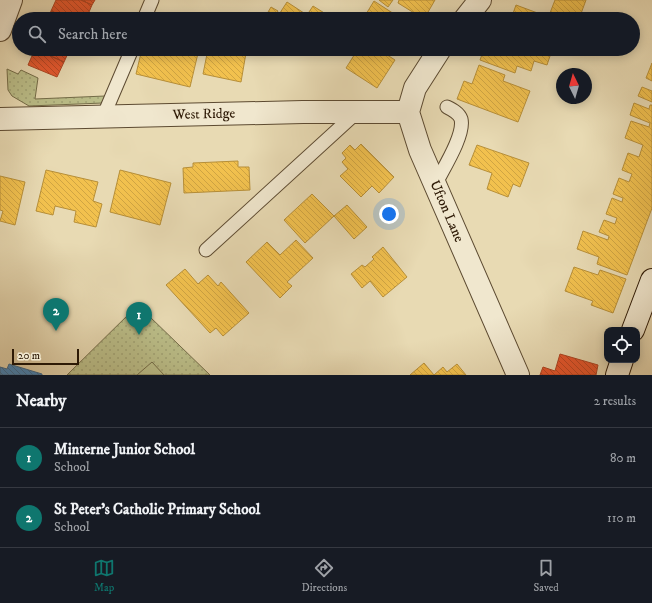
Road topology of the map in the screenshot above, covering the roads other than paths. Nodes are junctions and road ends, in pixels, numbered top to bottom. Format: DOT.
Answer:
graph roads {
  1 [pos="10,0"];
  2 [pos="152,0"];
  3 [pos="480,0"];
  4 [pos="147,12"];
  5 [pos="470,12"];
  6 [pos="0,30"];
  7 [pos="129,56"];
  8 [pos="436,56"];
  9 [pos="447,108"];
  10 [pos="408,112"];
  11 [pos="356,113"];
  12 [pos="103,117"];
  13 [pos="0,119"];
  14 [pos="435,185"];
  15 [pos="206,250"];
  16 [pos="652,280"];
  17 [pos="634,327"];
  18 [pos="621,363"];
  19 [pos="518,375"];
  20 [pos="617,375"];
  1 -- 6 [label="street"];
  2 -- 4 [label="lane"];
  3 -- 5 [label="street"];
  7 -- 12 [label="lane"];
  8 -- 10 [label="street"];
  9 -- 14 [label="lane"];
  10 -- 11 [label="street, West Ridge"];
  10 -- 14 [label="street, Ufton Lane"];
  11 -- 12 [label="street, West Ridge"];
  11 -- 15 [label="lane"];
  12 -- 13 [label="street, West Ridge"];
  14 -- 19 [label="street, Ufton Lane"];
  16 -- 17 [label="street"];
  18 -- 20 [label="street"];
}
